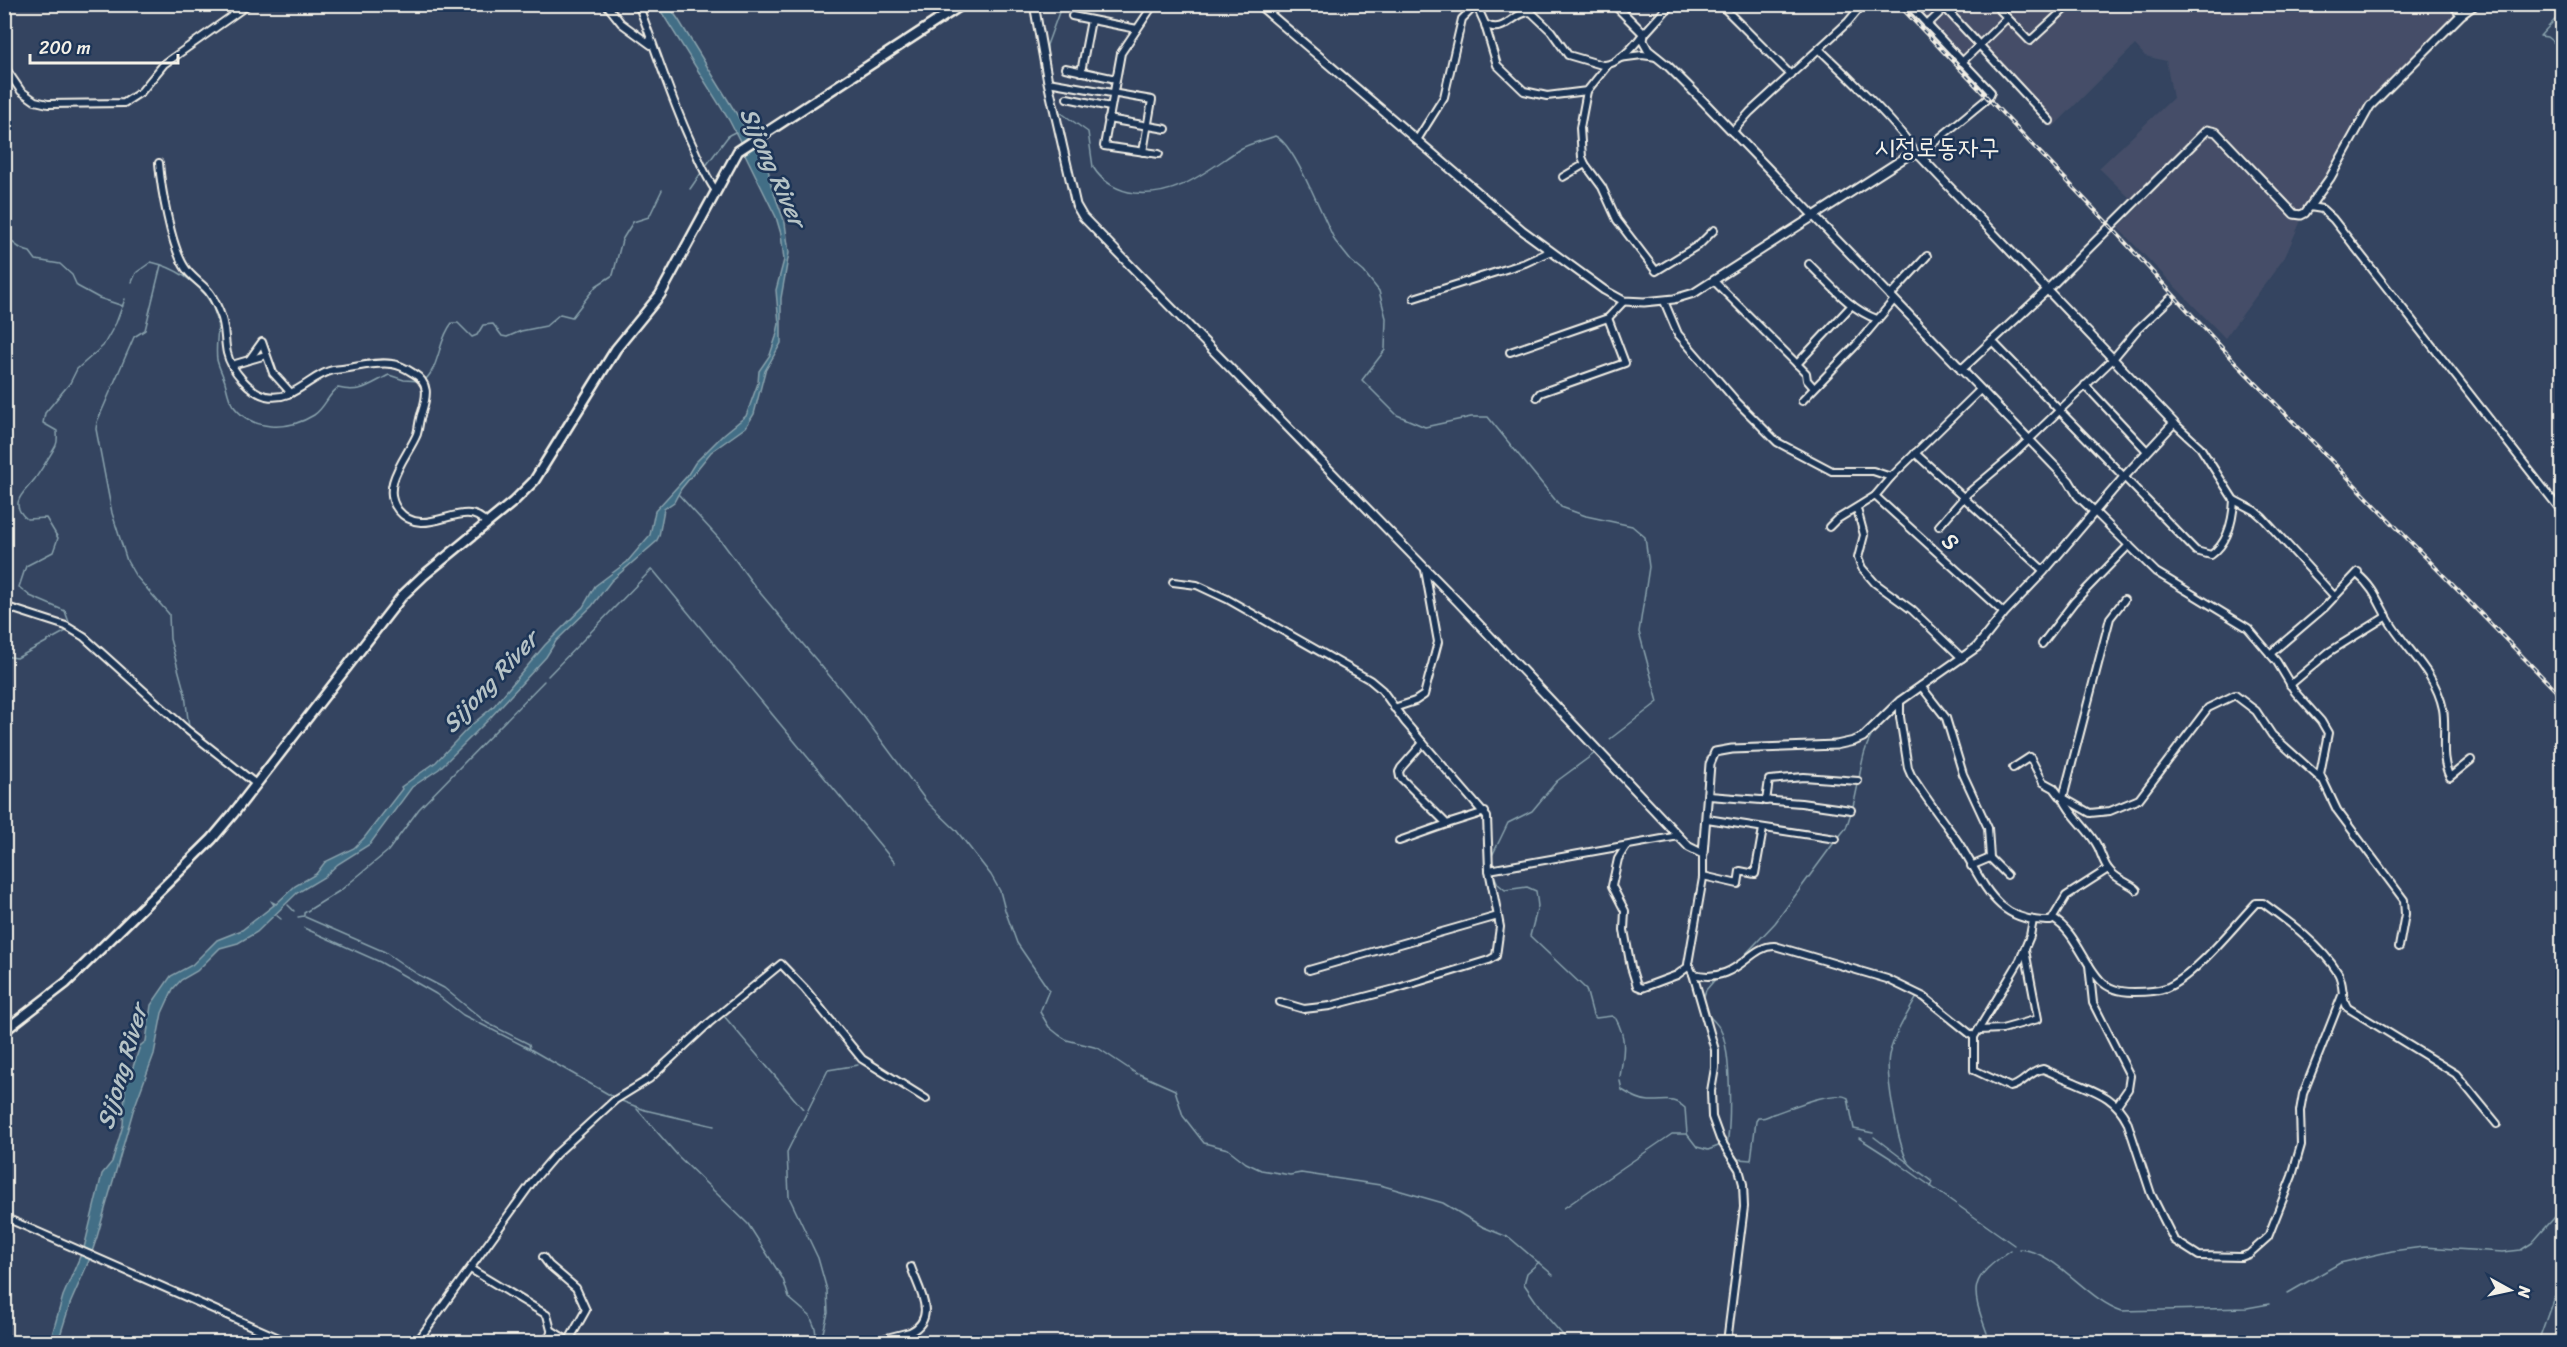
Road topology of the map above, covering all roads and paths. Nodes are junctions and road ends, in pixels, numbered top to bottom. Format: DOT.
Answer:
graph roads {
  1 [pos="249,4"];
  2 [pos="606,4"];
  3 [pos="638,4"];
  4 [pos="963,4"];
  5 [pos="1034,4"];
  6 [pos="1154,4"];
  7 [pos="1258,4"];
  8 [pos="1614,4"];
  9 [pos="1671,4"];
  10 [pos="1719,4"];
  11 [pos="1863,4"];
  12 [pos="1908,4"];
  13 [pos="1994,4"];
  14 [pos="2070,4"];
  15 [pos="2452,4"];
  16 [pos="2476,4"];
  17 [pos="1476,5"];
  18 [pos="1947,6"];
  19 [pos="2461,15"];
  20 [pos="1072,16"];
  21 [pos="2007,18"];
  22 [pos="1091,20"];
  23 [pos="1485,24"];
  24 [pos="1927,25"];
  25 [pos="1137,29"];
  26 [pos="1644,34"];
  27 [pos="1980,45"];
  28 [pos="652,46"];
  29 [pos="1819,49"];
  30 [pos="1658,57"];
  31 [pos="1619,58"];
  32 [pos="1962,62"];
  33 [pos="4,66"];
  34 [pos="1607,66"];
  35 [pos="1065,68"];
  36 [pos="1081,72"];
  37 [pos="1791,75"];
  38 [pos="1116,79"];
  39 [pos="1048,82"];
  40 [pos="1587,91"];
  41 [pos="1112,92"];
  42 [pos="1067,98"];
  43 [pos="1110,107"];
  44 [pos="1108,119"];
  45 [pos="2050,121"];
  46 [pos="1148,125"];
  47 [pos="1166,129"];
  48 [pos="1732,132"];
  49 [pos="1416,140"];
  50 [pos="1143,152"];
  51 [pos="1159,154"];
  52 [pos="1917,154"];
  53 [pos="159,164"];
  54 [pos="1585,164"];
  55 [pos="1563,177"];
  56 [pos="716,191"];
  57 [pos="2310,207"];
  58 [pos="1814,217"];
  59 [pos="1714,230"];
  60 [pos="1549,252"];
  61 [pos="1927,256"];
  62 [pos="1809,264"];
  63 [pos="1713,281"];
  64 [pos="2047,290"];
  65 [pos="1413,298"];
  66 [pos="1892,298"];
  67 [pos="2170,298"];
  68 [pos="1624,301"];
  69 [pos="1664,301"];
  70 [pos="1852,305"];
  71 [pos="1608,318"];
  72 [pos="1877,319"];
  73 [pos="1992,341"];
  74 [pos="1509,352"];
  75 [pos="266,355"];
  76 [pos="249,360"];
  77 [pos="2112,360"];
  78 [pos="1797,364"];
  79 [pos="232,365"];
  80 [pos="1961,370"];
  81 [pos="2085,384"];
  82 [pos="1814,388"];
  83 [pos="1980,390"];
  84 [pos="291,393"];
  85 [pos="1537,397"];
  86 [pos="1802,401"];
  87 [pos="2058,410"];
  88 [pos="2174,423"];
  89 [pos="2029,440"];
  90 [pos="2147,451"];
  91 [pos="1915,453"];
  92 [pos="1891,477"];
  93 [pos="2124,477"];
  94 [pos="1875,496"];
  95 [pos="1963,499"];
  96 [pos="2234,500"];
  97 [pos="1857,509"];
  98 [pos="2095,512"];
  99 [pos="2562,512"];
  100 [pos="486,523"];
  101 [pos="1939,526"];
  102 [pos="1829,527"];
  103 [pos="2129,545"];
  104 [pos="1425,570"];
  105 [pos="2044,571"];
  106 [pos="1173,582"];
  107 [pos="2335,597"];
  108 [pos="2124,600"];
  109 [pos="4,606"];
  110 [pos="2004,613"];
  111 [pos="2387,616"];
  112 [pos="2042,644"];
  113 [pos="2270,654"];
  114 [pos="1962,658"];
  115 [pos="2290,685"];
  116 [pos="1921,686"];
  117 [pos="1900,702"];
  118 [pos="1394,708"];
  119 [pos="1423,743"];
  120 [pos="2471,760"];
  121 [pos="2013,768"];
  122 [pos="2321,779"];
  123 [pos="1858,781"];
  124 [pos="256,784"];
  125 [pos="1709,796"];
  126 [pos="2063,798"];
  127 [pos="1766,801"];
  128 [pos="1851,810"];
  129 [pos="1485,812"];
  130 [pos="1707,819"];
  131 [pos="1447,824"];
  132 [pos="1763,829"];
  133 [pos="1679,836"];
  134 [pos="1836,839"];
  135 [pos="1399,841"];
  136 [pos="1626,846"];
  137 [pos="1703,854"];
  138 [pos="1990,858"];
  139 [pos="1971,866"];
  140 [pos="2108,869"];
  141 [pos="1489,870"];
  142 [pos="2007,875"];
  143 [pos="1703,876"];
  144 [pos="2136,890"];
  145 [pos="1498,916"];
  146 [pos="2053,919"];
  147 [pos="2033,920"];
  148 [pos="2399,947"];
  149 [pos="2025,949"];
  150 [pos="2089,965"];
  151 [pos="1689,966"];
  152 [pos="1309,970"];
  153 [pos="1693,974"];
  154 [pos="2343,993"];
  155 [pos="1280,1002"];
  156 [pos="1980,1030"];
  157 [pos="4,1031"];
  158 [pos="1974,1037"];
  159 [pos="926,1100"];
  160 [pos="2117,1105"];
  161 [pos="2497,1124"];
  162 [pos="4,1217"];
  163 [pos="543,1257"];
  164 [pos="911,1267"];
  165 [pos="472,1270"];
  166 [pos="552,1332"];
  167 [pos="288,1342"];
  168 [pos="417,1342"];
  169 [pos="545,1342"];
  170 [pos="569,1342"];
  171 [pos="871,1342"];
  172 [pos="1727,1342"];
  1 -- 33 [label="street"];
  2 -- 28 [label="street"];
  3 -- 28 [label="street"];
  4 -- 56 [label="main road"];
  5 -- 39 [label="street"];
  6 -- 25 [label="street"];
  7 -- 49 [label="street"];
  8 -- 26 [label="street"];
  9 -- 26 [label="street"];
  10 -- 37 [label="street"];
  11 -- 29 [label="street"];
  12 -- 24 [label="street"];
  13 -- 21 [label="street"];
  14 -- 21 [label="street"];
  15 -- 19 [label="street"];
  16 -- 19 [label="street"];
  17 -- 23 [label="street"];
  17 -- 49 [label="street"];
  18 -- 24 [label="street"];
  18 -- 27 [label="street"];
  19 -- 57 [label="street"];
  20 -- 22 [label="street"];
  21 -- 27 [label="street"];
  22 -- 25 [label="street"];
  22 -- 36 [label="street"];
  23 -- 34 [label="street"];
  23 -- 40 [label="street"];
  24 -- 32 [label="street"];
  25 -- 38 [label="street"];
  26 -- 30 [label="street"];
  26 -- 31 [label="street"];
  27 -- 32 [label="street"];
  27 -- 45 [label="street"];
  28 -- 56 [label="street"];
  29 -- 37 [label="street"];
  29 -- 52 [label="street"];
  30 -- 31 [label="street"];
  30 -- 48 [label="street"];
  31 -- 34 [label="street"];
  32 -- 52 [label="street"];
  34 -- 40 [label="street"];
  35 -- 36 [label="street"];
  36 -- 38 [label="street"];
  37 -- 48 [label="street"];
  38 -- 41 [label="street"];
  39 -- 41 [label="street"];
  39 -- 104 [label="street"];
  40 -- 54 [label="street"];
  41 -- 43 [label="street"];
  41 -- 46 [label="street"];
  42 -- 43 [label="street"];
  43 -- 44 [label="street"];
  44 -- 46 [label="street"];
  44 -- 50 [label="street"];
  46 -- 47 [label="street"];
  46 -- 50 [label="street"];
  48 -- 58 [label="street"];
  49 -- 60 [label="street"];
  50 -- 51 [label="street"];
  52 -- 58 [label="street"];
  52 -- 64 [label="street"];
  53 -- 79 [label="street"];
  54 -- 55 [label="street"];
  54 -- 59 [label="street"];
  56 -- 100 [label="main road"];
  57 -- 64 [label="street"];
  57 -- 99 [label="street"];
  58 -- 63 [label="street"];
  58 -- 66 [label="street"];
  60 -- 65 [label="street"];
  60 -- 68 [label="street"];
  61 -- 66 [label="street"];
  62 -- 70 [label="street"];
  63 -- 69 [label="street"];
  63 -- 78 [label="street"];
  64 -- 73 [label="street"];
  64 -- 77 [label="street"];
  66 -- 72 [label="street"];
  66 -- 80 [label="street"];
  67 -- 77 [label="street"];
  68 -- 69 [label="street"];
  68 -- 71 [label="street"];
  69 -- 92 [label="street"];
  70 -- 72 [label="street"];
  70 -- 78 [label="street"];
  71 -- 74 [label="street"];
  71 -- 85 [label="street"];
  72 -- 82 [label="street"];
  73 -- 80 [label="street"];
  73 -- 87 [label="street"];
  75 -- 76 [label="street"];
  75 -- 76 [label="street"];
  75 -- 84 [label="street"];
  76 -- 79 [label="street"];
  77 -- 81 [label="street"];
  77 -- 88 [label="street"];
  78 -- 82 [label="street"];
  79 -- 84 [label="street"];
  80 -- 83 [label="street"];
  81 -- 87 [label="street"];
  81 -- 90 [label="street"];
  82 -- 86 [label="street"];
  83 -- 89 [label="street"];
  83 -- 91 [label="street"];
  84 -- 100 [label="street"];
  87 -- 89 [label="street"];
  87 -- 93 [label="street"];
  88 -- 90 [label="street"];
  88 -- 96 [label="street"];
  89 -- 95 [label="street"];
  89 -- 98 [label="street"];
  90 -- 93 [label="street"];
  91 -- 92 [label="street"];
  91 -- 95 [label="street"];
  92 -- 94 [label="street"];
  93 -- 96 [label="street"];
  93 -- 98 [label="street"];
  94 -- 97 [label="street"];
  94 -- 110 [label="street, S"];
  95 -- 101 [label="street"];
  95 -- 105 [label="street"];
  96 -- 107 [label="street"];
  97 -- 102 [label="street"];
  97 -- 114 [label="street"];
  98 -- 103 [label="street"];
  98 -- 105 [label="street"];
  100 -- 124 [label="main road"];
  103 -- 112 [label="street"];
  103 -- 113 [label="street"];
  104 -- 118 [label="street"];
  104 -- 133 [label="street"];
  105 -- 110 [label="street"];
  106 -- 118 [label="street"];
  107 -- 111 [label="street"];
  107 -- 113 [label="street"];
  108 -- 126 [label="street"];
  109 -- 124 [label="street"];
  110 -- 114 [label="street"];
  111 -- 115 [label="street"];
  111 -- 120 [label="street"];
  113 -- 115 [label="street"];
  114 -- 116 [label="street"];
  115 -- 122 [label="street"];
  116 -- 117 [label="street"];
  116 -- 138 [label="street"];
  117 -- 125 [label="street"];
  117 -- 139 [label="street"];
  118 -- 119 [label="street"];
  119 -- 129 [label="street"];
  119 -- 131 [label="street"];
  121 -- 126 [label="street"];
  122 -- 126 [label="street"];
  122 -- 148 [label="street"];
  123 -- 127 [label="street"];
  124 -- 157 [label="main road"];
  125 -- 127 [label="street"];
  125 -- 130 [label="street"];
  126 -- 140 [label="street"];
  127 -- 128 [label="street"];
  129 -- 131 [label="street"];
  129 -- 141 [label="street"];
  130 -- 132 [label="street"];
  130 -- 137 [label="street"];
  131 -- 135 [label="street"];
  132 -- 134 [label="street"];
  132 -- 143 [label="street"];
  133 -- 136 [label="street"];
  133 -- 137 [label="street"];
  136 -- 141 [label="street"];
  136 -- 151 [label="street"];
  137 -- 143 [label="street"];
  138 -- 139 [label="street"];
  138 -- 142 [label="street"];
  139 -- 147 [label="street"];
  140 -- 144 [label="street"];
  140 -- 146 [label="street"];
  141 -- 145 [label="street"];
  143 -- 151 [label="street"];
  145 -- 152 [label="street"];
  145 -- 155 [label="street"];
  146 -- 147 [label="street"];
  146 -- 150 [label="street"];
  147 -- 149 [label="street"];
  149 -- 156 [label="street"];
  149 -- 156 [label="street"];
  150 -- 154 [label="street"];
  150 -- 160 [label="street"];
  151 -- 153 [label="street"];
  153 -- 158 [label="street"];
  153 -- 172 [label="street"];
  154 -- 160 [label="street"];
  154 -- 161 [label="street"];
  156 -- 158 [label="street"];
  158 -- 160 [label="street"];
  159 -- 165 [label="street"];
  162 -- 167 [label="street"];
  163 -- 170 [label="street"];
  164 -- 171 [label="street"];
  165 -- 166 [label="street"];
  165 -- 168 [label="street"];
  166 -- 169 [label="street"];
  166 -- 170 [label="street"];
}
